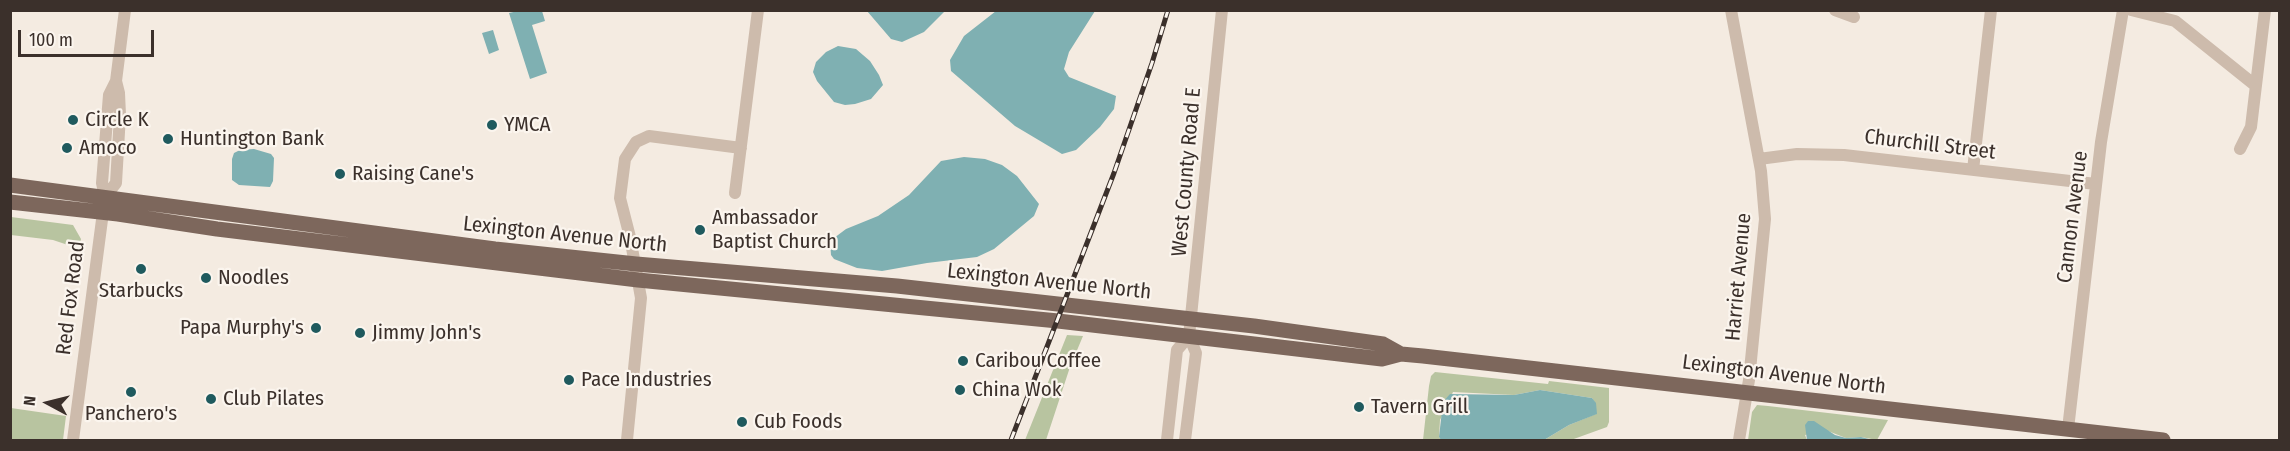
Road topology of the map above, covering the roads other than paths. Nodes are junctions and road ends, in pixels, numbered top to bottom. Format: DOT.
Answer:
graph roads {
  1 [pos="125,10"];
  2 [pos="758,10"];
  3 [pos="1222,10"];
  4 [pos="1731,10"];
  5 [pos="1834,10"];
  6 [pos="1991,10"];
  7 [pos="2123,10"];
  8 [pos="2131,10"];
  9 [pos="2265,10"];
  10 [pos="1854,17"];
  11 [pos="2256,86"];
  12 [pos="741,148"];
  13 [pos="2240,149"];
  14 [pos="1759,159"];
  15 [pos="1973,170"];
  16 [pos="2096,184"];
  17 [pos="10,185"];
  18 [pos="735,193"];
  19 [pos="10,202"];
  20 [pos="103,204"];
  21 [pos="636,264"];
  22 [pos="638,280"];
  23 [pos="1192,319"];
  24 [pos="1189,336"];
  25 [pos="1401,354"];
  26 [pos="1746,392"];
  27 [pos="2068,429"];
  28 [pos="73,441"];
  29 [pos="627,441"];
  30 [pos="1167,441"];
  31 [pos="1185,441"];
  32 [pos="1739,441"];
  33 [pos="2163,441"];
  1 -- 20 [label="street, Red Fox Road"];
  2 -- 12 [label="street"];
  3 -- 23 [label="street, West County Road E"];
  4 -- 14 [label="street, Harriet Avenue"];
  5 -- 10 [label="street"];
  6 -- 15 [label="street"];
  7 -- 16 [label="street, Cannon Avenue"];
  8 -- 11 [label="street"];
  9 -- 11 [label="street"];
  11 -- 13 [label="street"];
  12 -- 18 [label="street"];
  12 -- 21 [label="street"];
  14 -- 15 [label="street, Churchill Street"];
  14 -- 26 [label="street, Harriet Avenue"];
  15 -- 16 [label="street, Churchill Street"];
  16 -- 27 [label="street, Cannon Avenue"];
  17 -- 20 [label="main road, Lexington Avenue North"];
  19 -- 20 [label="main road, Lexington Avenue North"];
  20 -- 21 [label="main road, Lexington Avenue North"];
  20 -- 22 [label="main road, Lexington Avenue North"];
  20 -- 28 [label="street, Red Fox Road"];
  21 -- 22 [label="street"];
  21 -- 23 [label="main road, Lexington Avenue North"];
  22 -- 24 [label="main road, Lexington Avenue North"];
  22 -- 29 [label="street"];
  23 -- 24 [label="street, West County Road E"];
  23 -- 25 [label="main road, Lexington Avenue North"];
  24 -- 25 [label="main road, Lexington Avenue North"];
  24 -- 30 [label="street, West County Road E"];
  24 -- 31 [label="street, West County Road E"];
  25 -- 26 [label="main road, Lexington Avenue North"];
  26 -- 27 [label="main road, Lexington Avenue North"];
  26 -- 32 [label="street, Harriet Avenue"];
  27 -- 33 [label="main road, Lexington Avenue North"];
}
